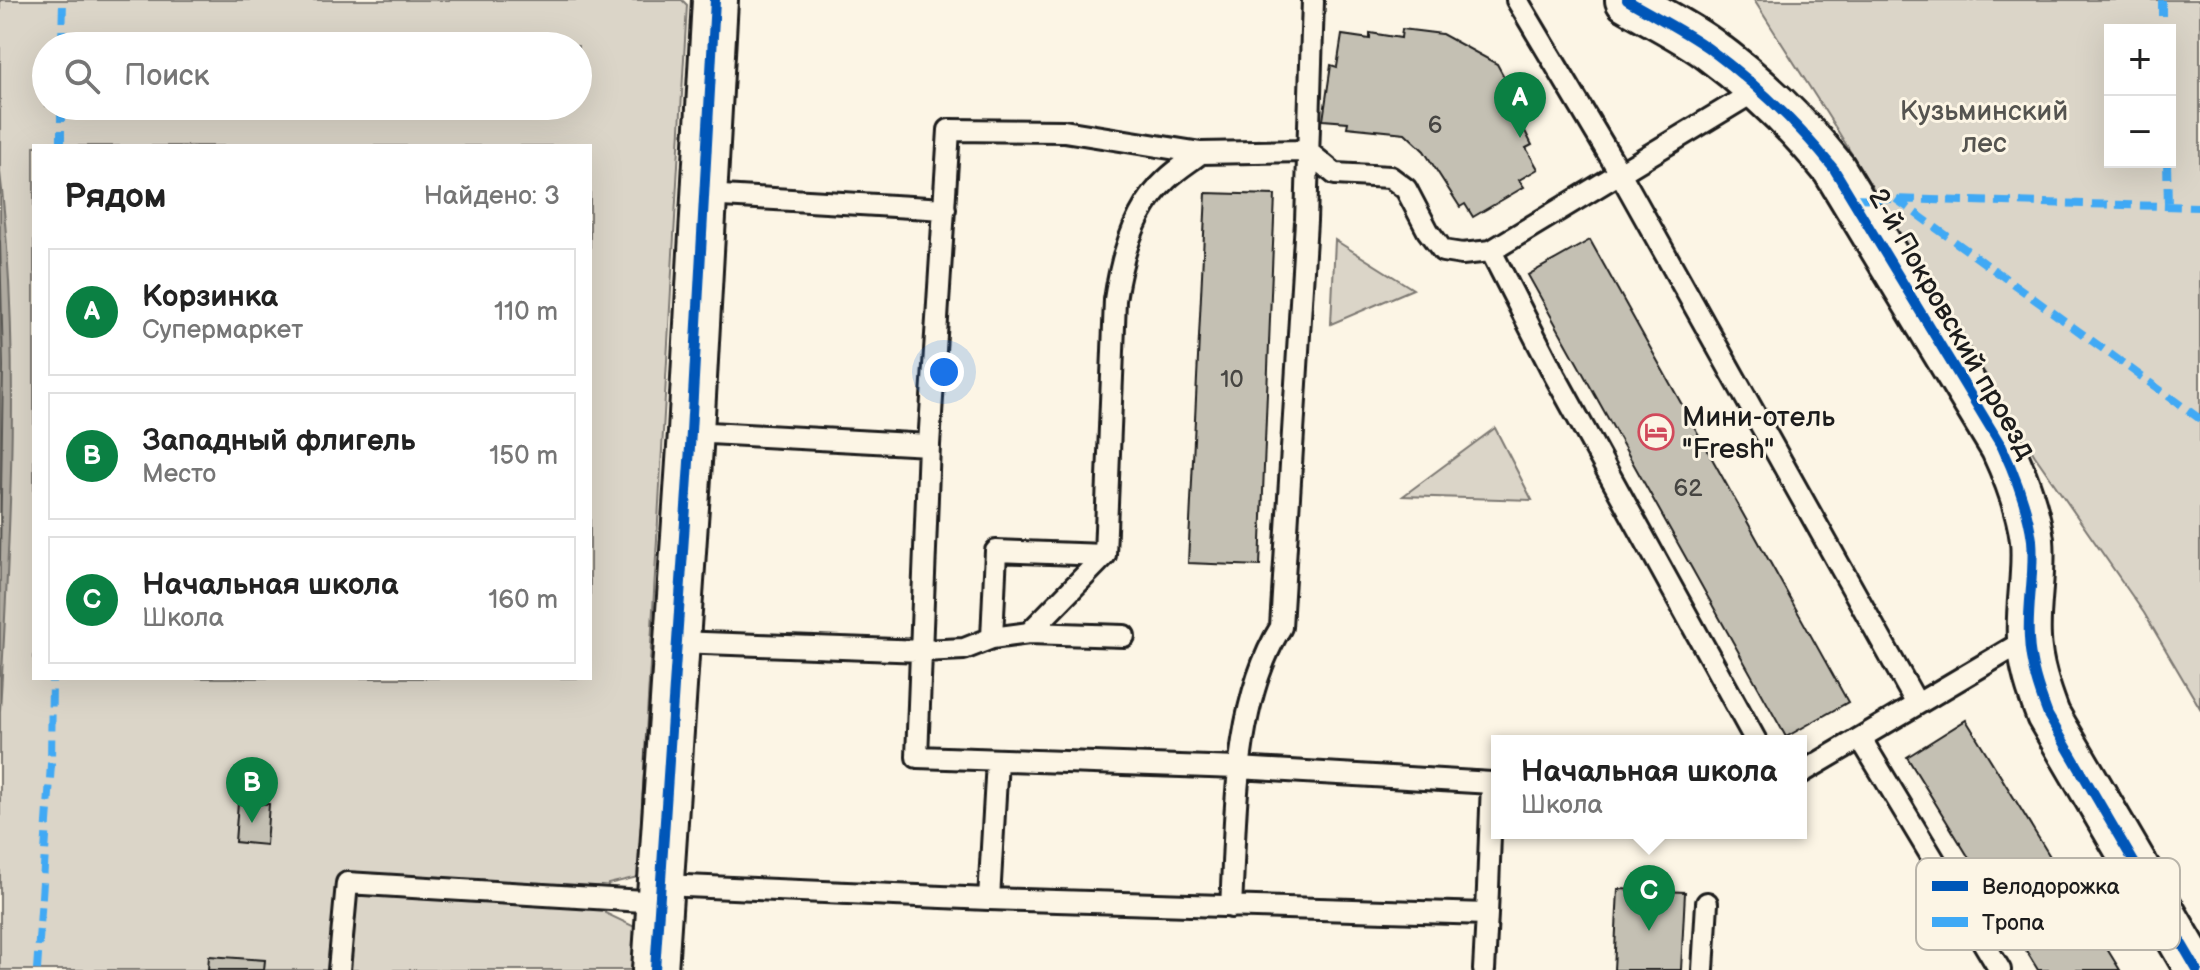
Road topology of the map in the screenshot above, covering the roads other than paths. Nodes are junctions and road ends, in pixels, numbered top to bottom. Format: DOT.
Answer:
graph roads {
  1 [pos="715,0"];
  2 [pos="1313,0"];
  3 [pos="1517,0"];
  4 [pos="1627,0"];
  5 [pos="1757,90"];
  6 [pos="1307,151"];
  7 [pos="1201,153"];
  8 [pos="1620,173"];
  9 [pos="705,195"];
  10 [pos="945,209"];
  11 [pos="1491,251"];
  12 [pos="691,432"];
  13 [pos="929,445"];
  14 [pos="1105,555"];
  15 [pos="1029,633"];
  16 [pos="1124,636"];
  17 [pos="992,638"];
  18 [pos="2029,638"];
  19 [pos="677,642"];
  20 [pos="923,651"];
  21 [pos="1917,704"];
  22 [pos="1753,735"];
  23 [pos="1861,739"];
  24 [pos="997,761"];
  25 [pos="1238,768"];
  26 [pos="1807,770"];
  27 [pos="1491,783"];
  28 [pos="1491,809"];
  29 [pos="1929,858"];
  30 [pos="2132,858"];
  31 [pos="661,893"];
  32 [pos="989,899"];
  33 [pos="1707,903"];
  34 [pos="1231,907"];
  35 [pos="1487,914"];
  36 [pos="2180,941"];
  37 [pos="339,970"];
  38 [pos="655,970"];
  39 [pos="1484,970"];
  40 [pos="1703,970"];
  41 [pos="2197,970"];
  1 -- 9 [label="street"];
  2 -- 6 [label="lane"];
  3 -- 8 [label="lane"];
  4 -- 5 [label="street, 2-й Покровский проезд"];
  5 -- 8 [label="lane"];
  5 -- 18 [label="street, 2-й Покровский проезд"];
  6 -- 7 [label="lane"];
  6 -- 11 [label="lane"];
  6 -- 25 [label="lane"];
  7 -- 10 [label="lane"];
  7 -- 14 [label="lane"];
  8 -- 11 [label="lane"];
  8 -- 21 [label="lane"];
  9 -- 10 [label="lane"];
  9 -- 12 [label="street"];
  10 -- 13 [label="lane"];
  11 -- 22 [label="lane"];
  12 -- 13 [label="lane"];
  12 -- 19 [label="street"];
  13 -- 20 [label="lane"];
  14 -- 15 [label="lane"];
  14 -- 17 [label="lane"];
  15 -- 16 [label="lane"];
  15 -- 17 [label="lane"];
  17 -- 20 [label="lane"];
  18 -- 21 [label="lane"];
  18 -- 30 [label="street, 2-й Покровский проезд"];
  19 -- 20 [label="lane"];
  19 -- 31 [label="street"];
  20 -- 24 [label="lane"];
  21 -- 23 [label="lane"];
  23 -- 26 [label="lane"];
  23 -- 29 [label="lane"];
  24 -- 25 [label="lane"];
  24 -- 32 [label="lane"];
  25 -- 27 [label="lane"];
  25 -- 34 [label="lane"];
  28 -- 35 [label="lane"];
  31 -- 32 [label="lane"];
  31 -- 37 [label="lane"];
  31 -- 38 [label="street"];
  32 -- 34 [label="lane"];
  33 -- 40 [label="lane"];
  34 -- 35 [label="lane"];
  35 -- 39 [label="lane"];
  36 -- 41 [label="street, 2-й Покровский проезд"];
}
